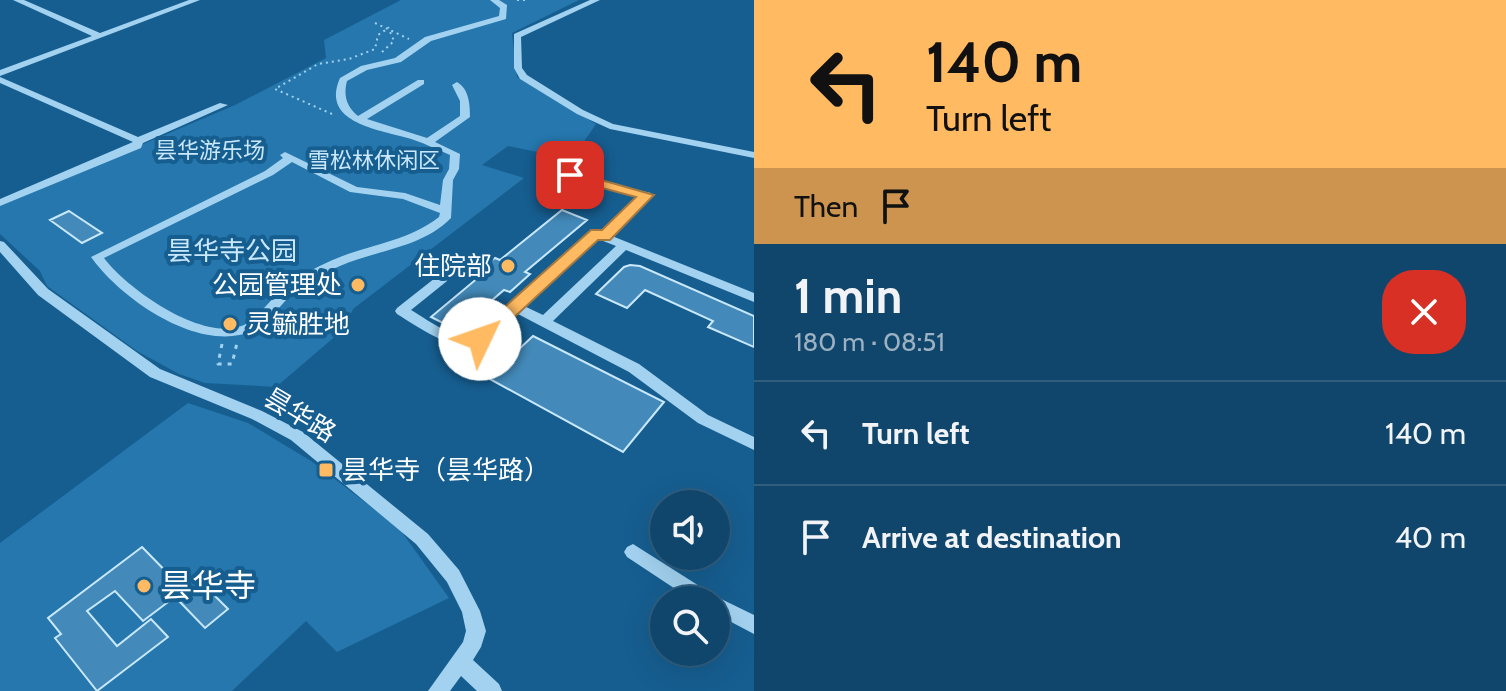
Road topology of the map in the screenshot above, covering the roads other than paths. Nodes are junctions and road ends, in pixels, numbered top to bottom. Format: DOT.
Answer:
graph roads {
  1 [pos="17,0"];
  2 [pos="183,0"];
  3 [pos="196,0"];
  4 [pos="494,0"];
  5 [pos="596,0"];
  6 [pos="497,18"];
  7 [pos="516,26"];
  8 [pos="96,35"];
  9 [pos="0,67"];
  10 [pos="0,73"];
  11 [pos="0,80"];
  12 [pos="421,82"];
  13 [pos="457,85"];
  14 [pos="223,105"];
  15 [pos="359,120"];
  16 [pos="138,141"];
  17 [pos="428,142"];
  18 [pos="754,155"];
  19 [pos="553,168"];
  20 [pos="0,203"];
  21 [pos="446,211"];
  22 [pos="604,237"];
  23 [pos="624,245"];
  24 [pos="3,251"];
  25 [pos="453,270"];
  26 [pos="754,298"];
  27 [pos="515,307"];
  28 [pos="545,321"];
  29 [pos="754,444"];
  30 [pos="633,552"];
  31 [pos="686,586"];
  32 [pos="730,612"];
  33 [pos="754,625"];
  34 [pos="460,662"];
  35 [pos="438,691"];
  36 [pos="492,691"];
  1 -- 8 [label="street"];
  2 -- 8 [label="street"];
  3 -- 8 [label="street"];
  4 -- 6 [label="street"];
  5 -- 18 [label="street"];
  6 -- 7 [label="street"];
  6 -- 15 [label="street"];
  8 -- 9 [label="street"];
  8 -- 10 [label="street"];
  11 -- 16 [label="street"];
  12 -- 15 [label="street"];
  13 -- 17 [label="street"];
  14 -- 16 [label="street"];
  15 -- 17 [label="street"];
  16 -- 20 [label="street"];
  17 -- 21 [label="street"];
  19 -- 22 [label="street"];
  21 -- 21 [label="street"];
  22 -- 23 [label="street"];
  22 -- 27 [label="street"];
  23 -- 26 [label="street"];
  23 -- 28 [label="street"];
  24 -- 34 [label="street, 昙华路"];
  25 -- 27 [label="street"];
  27 -- 28 [label="street"];
  28 -- 29 [label="street"];
  30 -- 31 [label="street"];
  32 -- 33 [label="street"];
  34 -- 35 [label="street, 昙华路"];
  34 -- 36 [label="street"];
}
